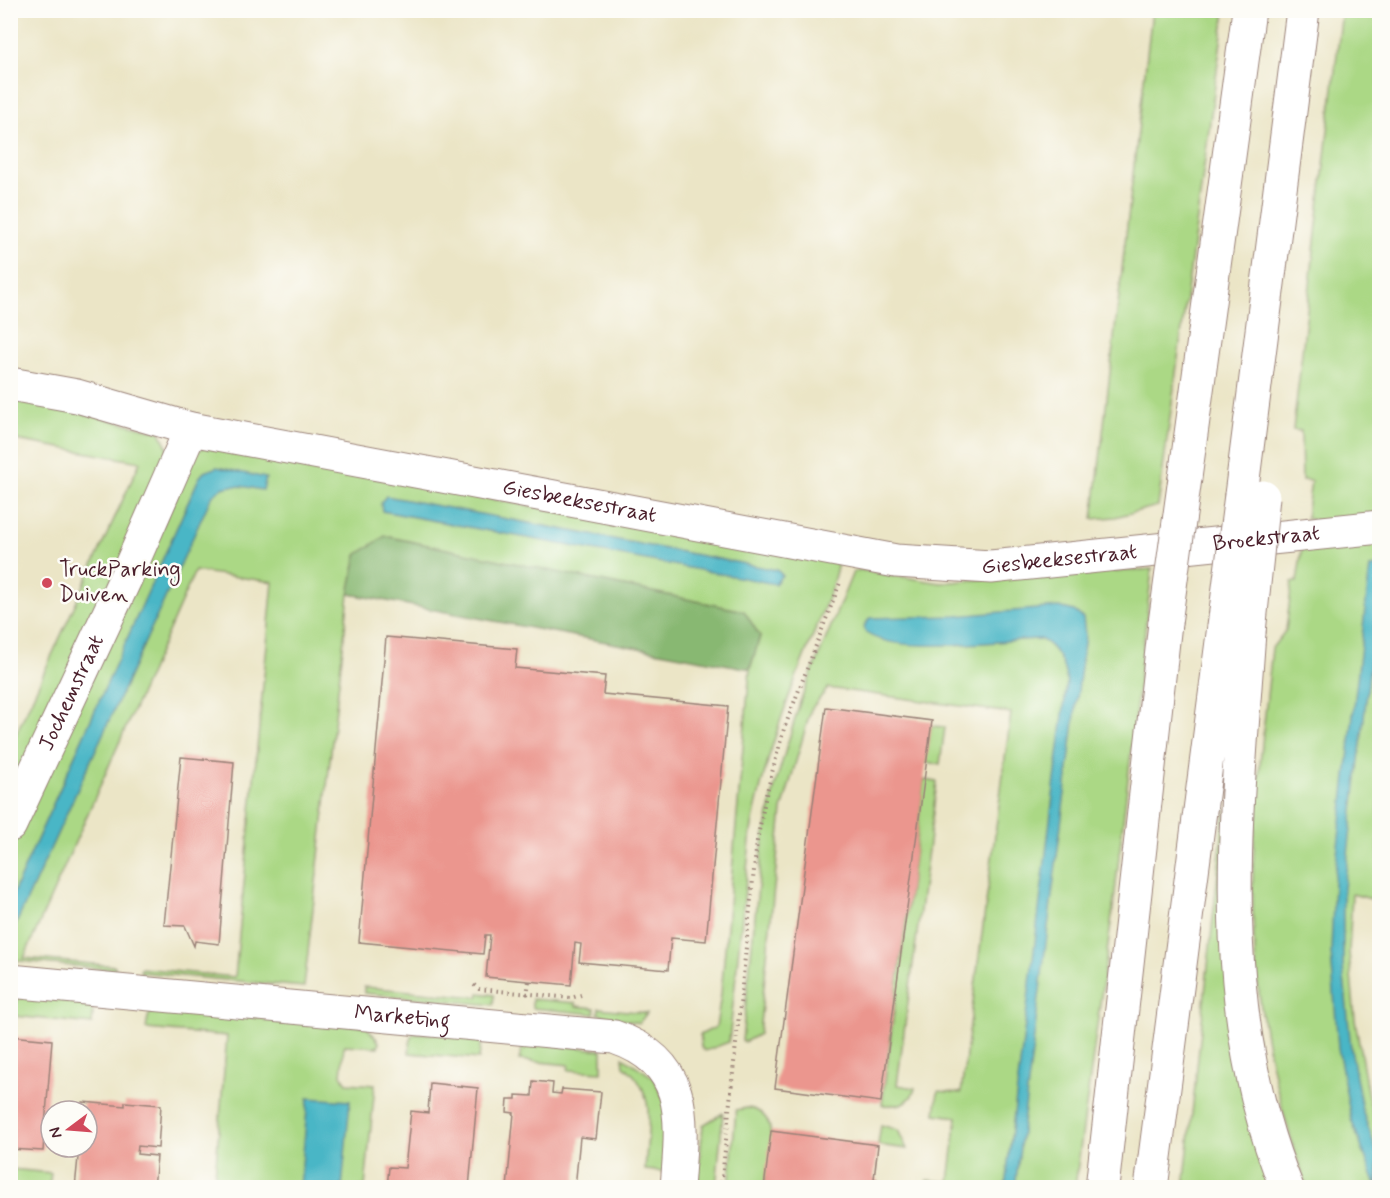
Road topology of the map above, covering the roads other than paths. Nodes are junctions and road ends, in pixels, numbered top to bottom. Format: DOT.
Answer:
graph roads {
  1 [pos="1249,10"];
  2 [pos="1303,10"];
  3 [pos="10,384"];
  4 [pos="190,429"];
  5 [pos="1380,526"];
  6 [pos="1155,551"];
  7 [pos="1236,629"];
  8 [pos="10,825"];
  9 [pos="10,981"];
  10 [pos="677,1188"];
  11 [pos="1102,1188"];
  12 [pos="1151,1188"];
  13 [pos="1287,1188"];
  1 -- 11 [label="main road, bridge"];
  2 -- 7 [label="main road, bridge"];
  3 -- 4 [label="main road, Giesbeeksestraat"];
  4 -- 6 [label="main road, Giesbeeksestraat"];
  4 -- 8 [label="main road, Jochemstraat"];
  5 -- 6 [label="main road, Broekstraat"];
  7 -- 12 [label="main road"];
  7 -- 13 [label="main road"];
  9 -- 10 [label="main road, Marketing"];
}
